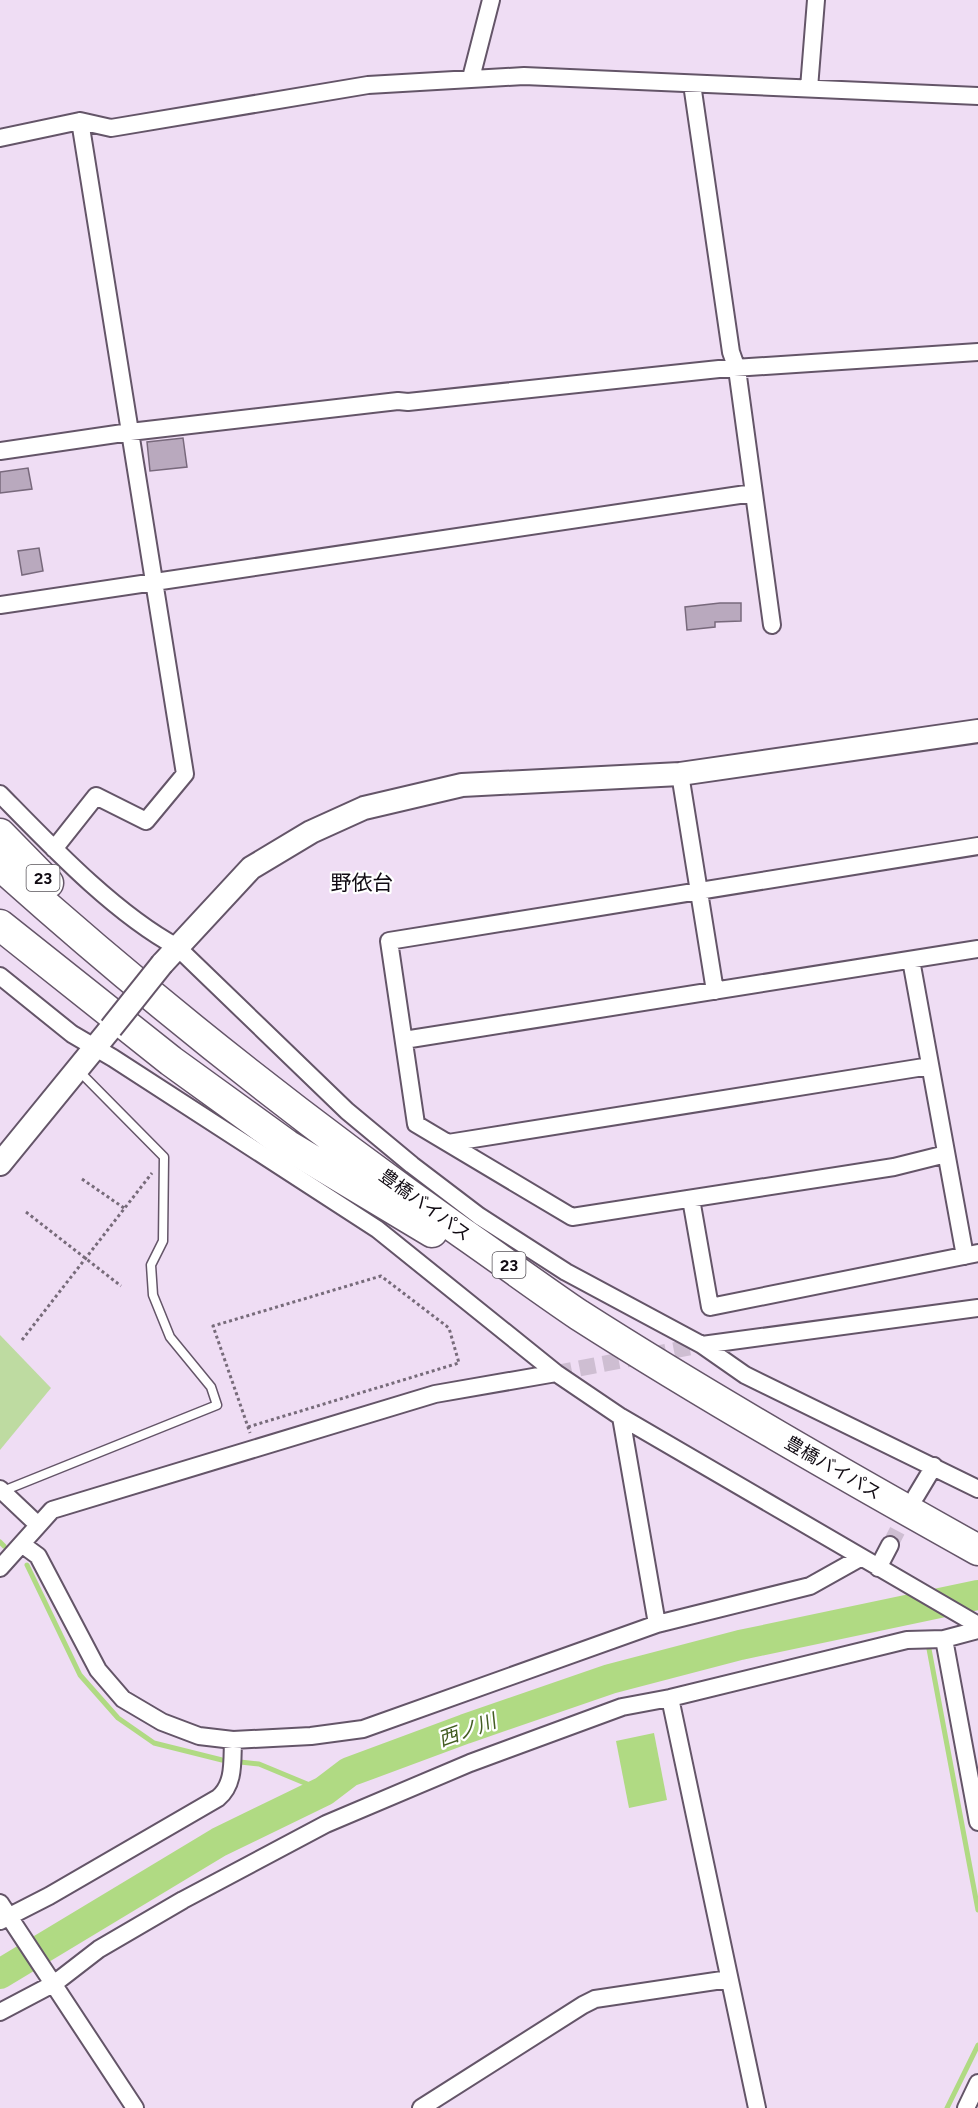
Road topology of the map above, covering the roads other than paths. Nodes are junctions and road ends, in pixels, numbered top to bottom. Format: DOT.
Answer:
graph roads {
  1 [pos="491,0"];
  2 [pos="816,0"];
  3 [pos="471,78"];
  4 [pos="692,84"];
  5 [pos="809,88"];
  6 [pos="978,96"];
  7 [pos="80,121"];
  8 [pos="0,138"];
  9 [pos="978,352"];
  10 [pos="737,369"];
  11 [pos="130,432"];
  12 [pos="0,451"];
  13 [pos="753,493"];
  14 [pos="154,584"];
  15 [pos="0,605"];
  16 [pos="772,625"];
  17 [pos="978,731"];
  18 [pos="680,774"];
  19 [pos="0,794"];
  20 [pos="0,834"];
  21 [pos="978,846"];
  22 [pos="54,849"];
  23 [pos="0,865"];
  24 [pos="697,890"];
  25 [pos="0,925"];
  26 [pos="73,931"];
  27 [pos="177,947"];
  28 [pos="978,949"];
  29 [pos="911,960"];
  30 [pos="0,976"];
  31 [pos="715,991"];
  32 [pos="404,1040"];
  33 [pos="96,1047"];
  34 [pos="930,1066"];
  35 [pos="78,1070"];
  36 [pos="448,1143"];
  37 [pos="946,1154"];
  38 [pos="0,1164"];
  39 [pos="691,1199"];
  40 [pos="972,1255"];
  41 [pos="978,1308"];
  42 [pos="579,1314"];
  43 [pos="702,1345"];
  44 [pos="556,1372"];
  45 [pos="621,1417"];
  46 [pos="934,1466"];
  47 [pos="978,1489"];
  48 [pos="1,1490"];
  49 [pos="916,1496"];
  50 [pos="37,1524"];
  51 [pos="23,1545"];
  52 [pos="890,1545"];
  53 [pos="978,1550"];
  54 [pos="860,1558"];
  55 [pos="0,1568"];
  56 [pos="878,1568"];
  57 [pos="971,1622"];
  58 [pos="657,1624"];
  59 [pos="978,1630"];
  60 [pos="944,1639"];
  61 [pos="670,1698"];
  62 [pos="233,1740"];
  63 [pos="978,1822"];
  64 [pos="6,1916"];
  65 [pos="729,1979"];
  66 [pos="55,1983"];
  67 [pos="0,2012"];
  68 [pos="978,2083"];
  69 [pos="135,2108"];
  70 [pos="421,2108"];
  71 [pos="757,2108"];
  72 [pos="966,2108"];
  1 -- 3 [label="street"];
  2 -- 5 [label="street"];
  3 -- 4 [label="street"];
  3 -- 7 [label="street"];
  4 -- 5 [label="street"];
  4 -- 10 [label="street"];
  5 -- 6 [label="street"];
  7 -- 8 [label="street"];
  7 -- 11 [label="street"];
  9 -- 10 [label="street"];
  10 -- 11 [label="street"];
  10 -- 13 [label="street"];
  11 -- 12 [label="street"];
  11 -- 14 [label="street"];
  13 -- 14 [label="street"];
  13 -- 16 [label="street"];
  14 -- 15 [label="street"];
  14 -- 22 [label="street"];
  17 -- 18 [label="street"];
  18 -- 24 [label="street"];
  18 -- 27 [label="street"];
  19 -- 22 [label="street"];
  20 -- 26 [label="highway, 23"];
  21 -- 24 [label="street"];
  22 -- 27 [label="street"];
  23 -- 26 [label="highway, 豊橋バイパス / 23"];
  24 -- 31 [label="street"];
  24 -- 32 [label="street"];
  25 -- 42 [label="highway, 23"];
  26 -- 42 [label="highway, 豊橋バイパス / 23"];
  27 -- 33 [label="street, bridge"];
  27 -- 43 [label="street"];
  28 -- 29 [label="street"];
  29 -- 31 [label="street"];
  29 -- 34 [label="street"];
  30 -- 33 [label="street"];
  31 -- 32 [label="street"];
  32 -- 36 [label="street"];
  33 -- 35 [label="street"];
  33 -- 44 [label="street"];
  34 -- 36 [label="street"];
  34 -- 37 [label="street"];
  35 -- 38 [label="street"];
  35 -- 48 [label="lane"];
  36 -- 39 [label="street"];
  37 -- 39 [label="street"];
  37 -- 40 [label="street"];
  39 -- 40 [label="street"];
  41 -- 43 [label="street"];
  42 -- 53 [label="highway, 豊橋バイパス / 23"];
  43 -- 46 [label="street"];
  44 -- 45 [label="street"];
  44 -- 50 [label="street"];
  45 -- 54 [label="street"];
  45 -- 58 [label="street"];
  46 -- 47 [label="street"];
  46 -- 49 [label="street"];
  48 -- 50 [label="street"];
  50 -- 51 [label="street"];
  51 -- 55 [label="street"];
  51 -- 62 [label="street"];
  52 -- 56 [label="street"];
  54 -- 56 [label="street"];
  54 -- 58 [label="street"];
  56 -- 57 [label="street"];
  58 -- 62 [label="street"];
  59 -- 60 [label="street"];
  60 -- 61 [label="street"];
  60 -- 63 [label="street"];
  61 -- 65 [label="street"];
  61 -- 66 [label="street"];
  62 -- 64 [label="street"];
  64 -- 66 [label="street"];
  65 -- 70 [label="street"];
  65 -- 71 [label="street"];
  66 -- 67 [label="street"];
  66 -- 69 [label="street"];
  68 -- 72 [label="street"];
}
